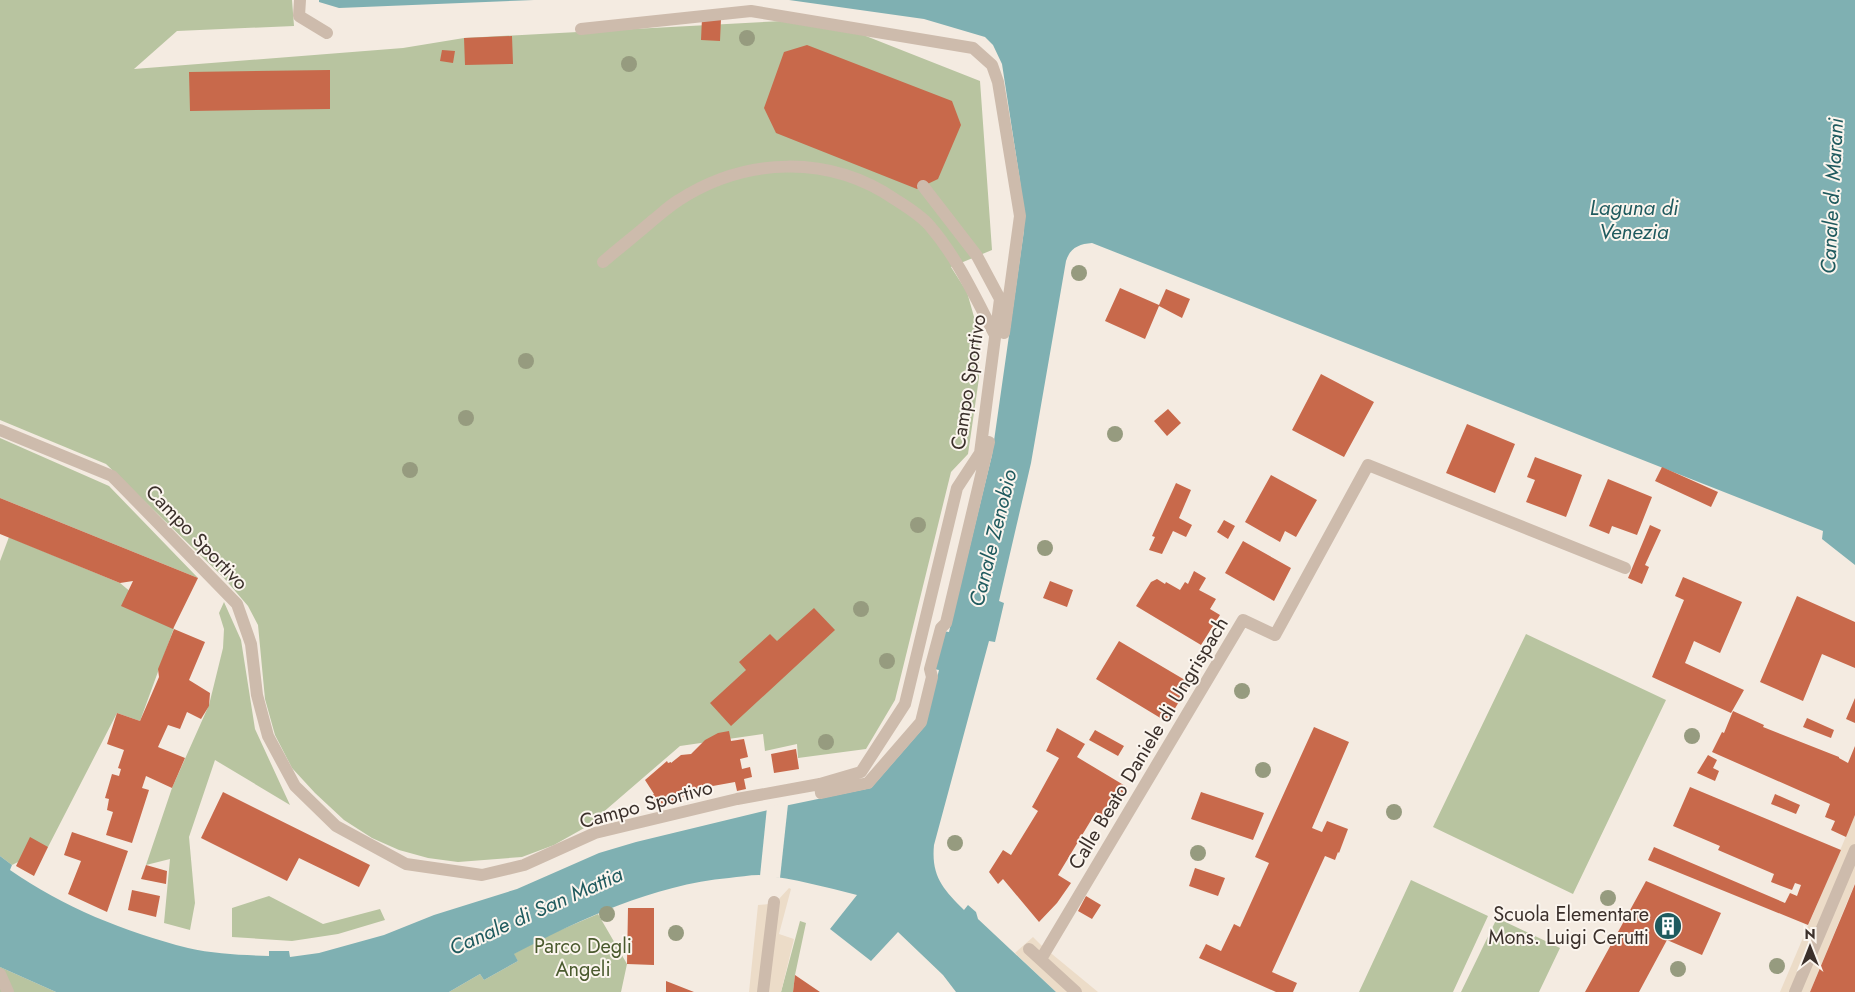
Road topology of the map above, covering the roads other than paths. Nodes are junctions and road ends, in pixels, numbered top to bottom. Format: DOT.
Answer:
graph roads {
  1 [pos="300,0"];
  2 [pos="581,29"];
  3 [pos="327,33"];
  4 [pos="923,186"];
  5 [pos="603,262"];
  6 [pos="995,335"];
  7 [pos="0,430"];
  8 [pos="1625,568"];
  9 [pos="820,784"];
  10 [pos="1855,850"];
  11 [pos="774,902"];
  12 [pos="1029,949"];
  13 [pos="1041,959"];
  14 [pos="0,974"];
  15 [pos="1073,991"];
  16 [pos="8,992"];
  17 [pos="763,992"];
  18 [pos="1795,992"];
  1 -- 3 [label="street"];
  2 -- 9 [label="street"];
  4 -- 6 [label="street, Campo Sportivo"];
  5 -- 6 [label="street"];
  6 -- 9 [label="street, Campo Sportivo"];
  7 -- 9 [label="street, Campo Sportivo"];
  8 -- 13 [label="street, Calle Beato Daniele di Ungrispach"];
  10 -- 18 [label="street"];
  11 -- 17 [label="street"];
  12 -- 13 [label="street"];
  13 -- 15 [label="street"];
  14 -- 16 [label="street"];
}
